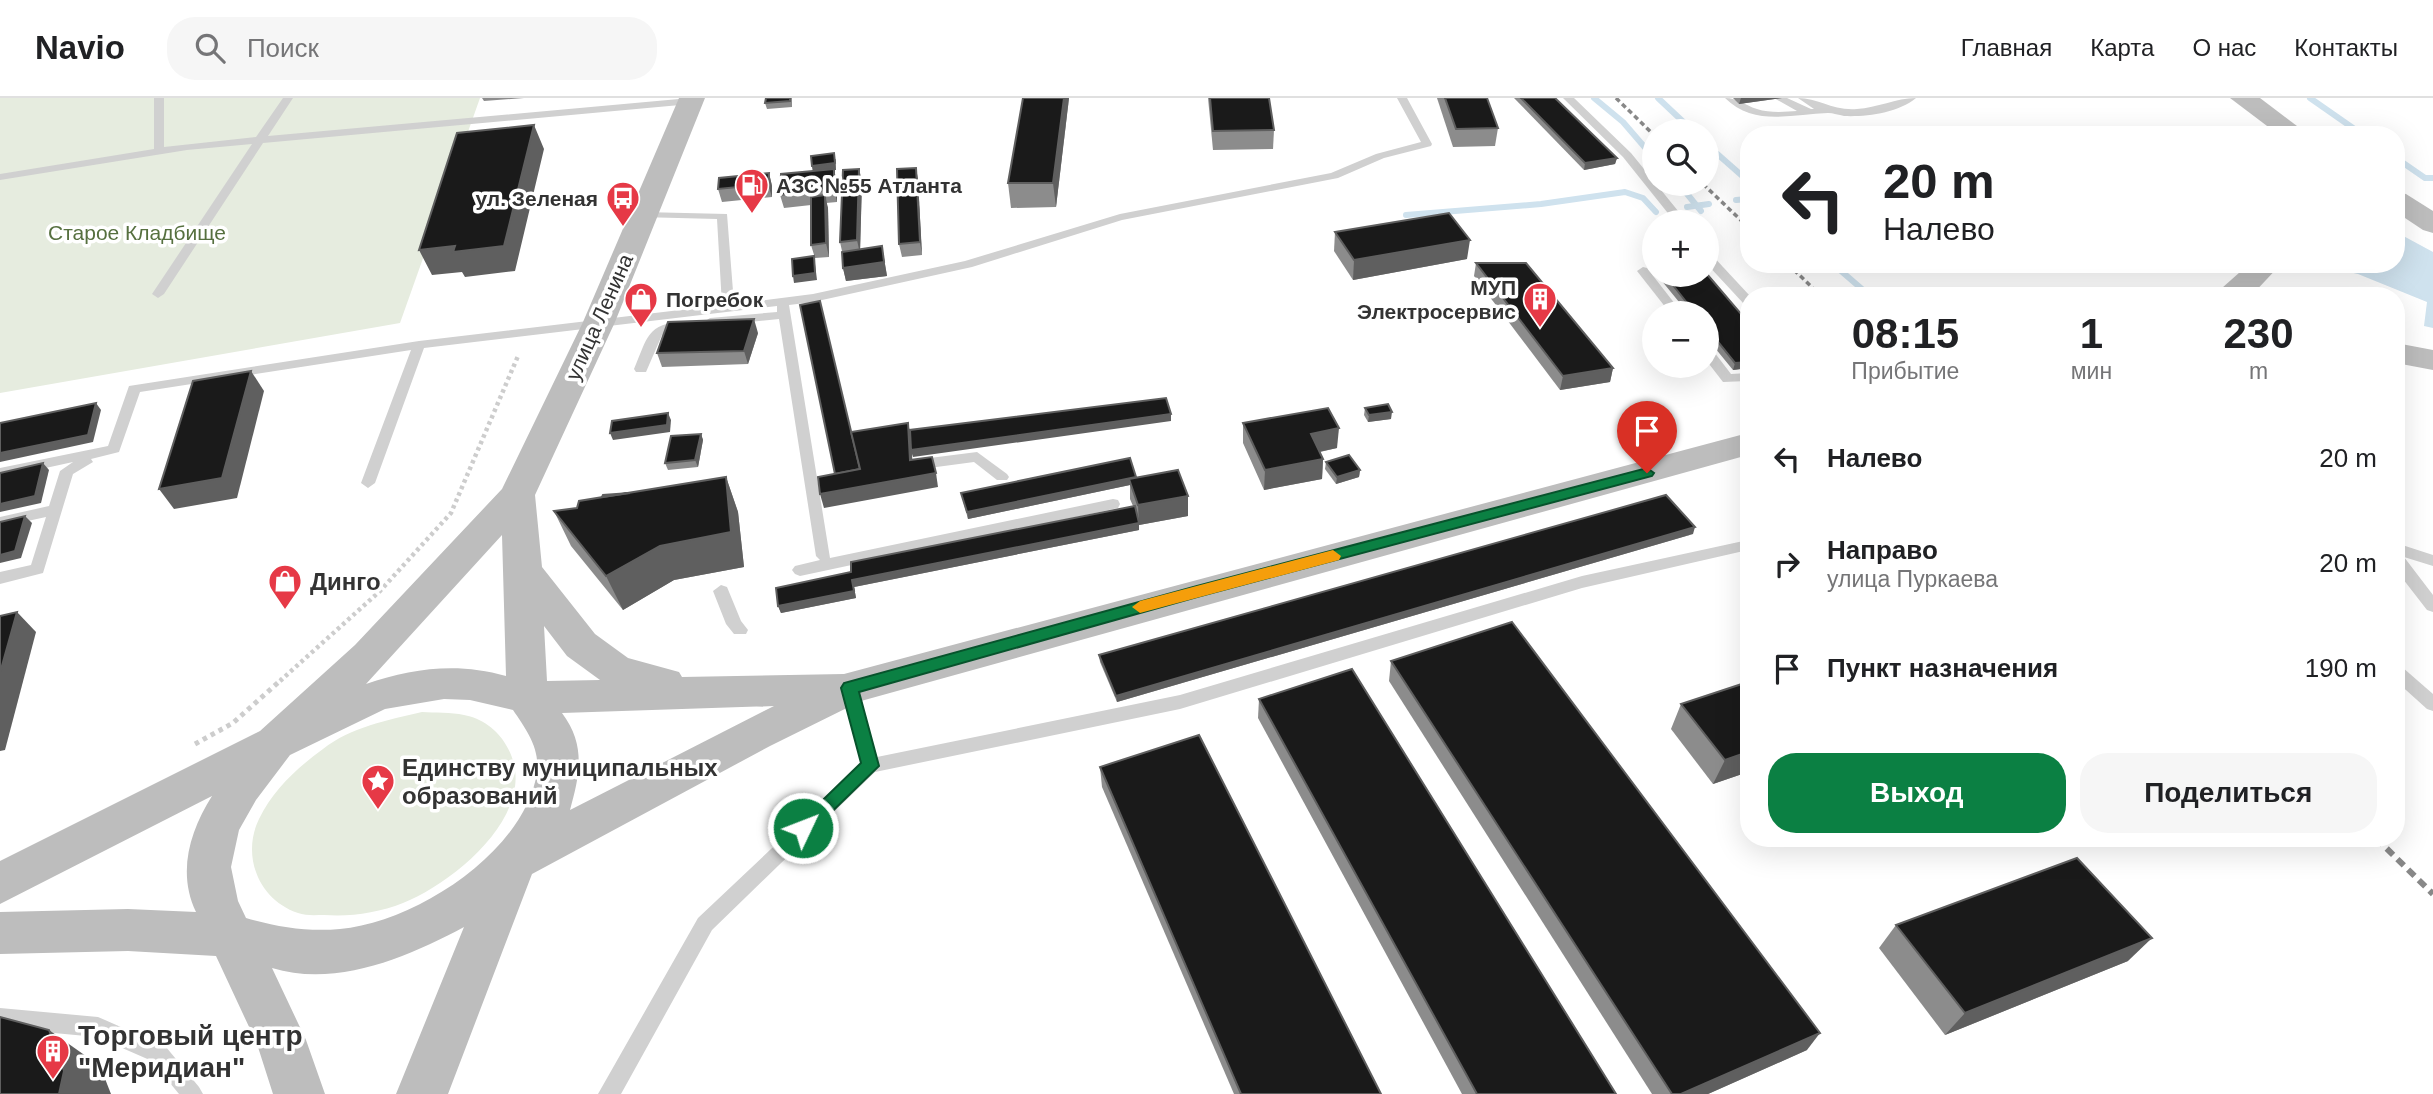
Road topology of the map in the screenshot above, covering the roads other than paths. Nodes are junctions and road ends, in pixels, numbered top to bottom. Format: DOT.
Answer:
graph roads {
  1 [pos="159,98"];
  2 [pos="288,98"];
  3 [pos="1402,98"];
  4 [pos="1567,98"];
  5 [pos="1730,98"];
  6 [pos="1779,98"];
  7 [pos="1803,98"];
  8 [pos="1911,98"];
  9 [pos="2243,98"];
  10 [pos="692,99"];
  11 [pos="598,103"];
  12 [pos="1824,111"];
  13 [pos="1809,113"];
  14 [pos="2279,126"];
  15 [pos="260,141"];
  16 [pos="159,152"];
  17 [pos="0,177"];
  18 [pos="2405,206"];
  19 [pos="1671,210"];
  20 [pos="643,215"];
  21 [pos="2433,224"];
  22 [pos="1719,270"];
  23 [pos="2257,273"];
  24 [pos="1656,287"];
  25 [pos="2244,287"];
  26 [pos="1740,292"];
  27 [pos="158,295"];
  28 [pos="1667,301"];
  29 [pos="728,307"];
  30 [pos="783,308"];
  31 [pos="598,321"];
  32 [pos="419,345"];
  33 [pos="2405,354"];
  34 [pos="2433,360"];
  35 [pos="1719,368"];
  36 [pos="641,369"];
  37 [pos="1719,377"];
  38 [pos="1740,378"];
  39 [pos="1728,379"];
  40 [pos="1740,446"];
  41 [pos="114,449"];
  42 [pos="913,465"];
  43 [pos="0,473"];
  44 [pos="1002,477"];
  45 [pos="368,484"];
  46 [pos="517,495"];
  47 [pos="1113,504"];
  48 [pos="55,510"];
  49 [pos="0,522"];
  50 [pos="1740,547"];
  51 [pos="2405,551"];
  52 [pos="824,556"];
  53 [pos="2433,561"];
  54 [pos="523,570"];
  55 [pos="800,570"];
  56 [pos="2405,571"];
  57 [pos="0,578"];
  58 [pos="721,591"];
  59 [pos="2433,606"];
  60 [pos="740,630"];
  61 [pos="2405,679"];
  62 [pos="850,688"];
  63 [pos="775,690"];
  64 [pos="527,698"];
  65 [pos="2433,704"];
  66 [pos="275,743"];
  67 [pos="870,766"];
  68 [pos="514,861"];
  69 [pos="0,884"];
  70 [pos="0,933"];
  71 [pos="232,935"];
  72 [pos="0,1018"];
  73 [pos="192,1094"];
  74 [pos="299,1094"];
  75 [pos="422,1094"];
  76 [pos="609,1094"];
  1 -- 16 [label="lane"];
  2 -- 15 [label="lane"];
  3 -- 30 [label="lane"];
  4 -- 19 [label="lane"];
  5 -- 13 [label="lane"];
  6 -- 13 [label="lane"];
  7 -- 12 [label="lane"];
  8 -- 12 [label="lane"];
  9 -- 14 [label="main road"];
  10 -- 11 [label="lane"];
  10 -- 20 [label="main road, улица Ленина"];
  11 -- 15 [label="lane"];
  12 -- 13 [label="lane"];
  15 -- 16 [label="lane"];
  15 -- 27 [label="lane"];
  16 -- 17 [label="lane"];
  18 -- 21 [label="main road"];
  20 -- 29 [label="lane"];
  20 -- 31 [label="main road, улица Ленина"];
  22 -- 26 [label="lane"];
  23 -- 25 [label="main road"];
  24 -- 28 [label="lane"];
  29 -- 30 [label="lane"];
  29 -- 31 [label="lane"];
  30 -- 36 [label="lane"];
  30 -- 52 [label="lane"];
  31 -- 32 [label="lane"];
  31 -- 46 [label="main road, улица Ленина"];
  32 -- 41 [label="lane"];
  32 -- 45 [label="lane"];
  33 -- 34 [label="main road"];
  35 -- 39 [label="lane"];
  37 -- 39 [label="lane"];
  38 -- 39 [label="lane"];
  40 -- 62 [label="main road"];
  41 -- 43 [label="lane"];
  41 -- 48 [label="lane"];
  42 -- 44 [label="lane"];
  46 -- 54 [label="main road"];
  46 -- 66 [label="main road"];
  47 -- 55 [label="lane"];
  48 -- 49 [label="lane"];
  48 -- 57 [label="lane"];
  50 -- 67 [label="lane"];
  51 -- 53 [label="lane"];
  54 -- 63 [label="main road"];
  54 -- 64 [label="main road"];
  56 -- 59 [label="lane"];
  58 -- 60 [label="lane"];
  61 -- 65 [label="lane"];
  62 -- 63 [label="main road"];
  62 -- 67 [label="lane"];
  62 -- 68 [label="main road"];
  63 -- 64 [label="main road"];
  64 -- 66 [label="main road"];
  64 -- 68 [label="main road"];
  66 -- 69 [label="main road"];
  66 -- 71 [label="main road"];
  67 -- 76 [label="lane"];
  68 -- 71 [label="main road"];
  68 -- 75 [label="main road"];
  70 -- 71 [label="main road"];
  71 -- 74 [label="main road"];
  72 -- 73 [label="lane"];
}
